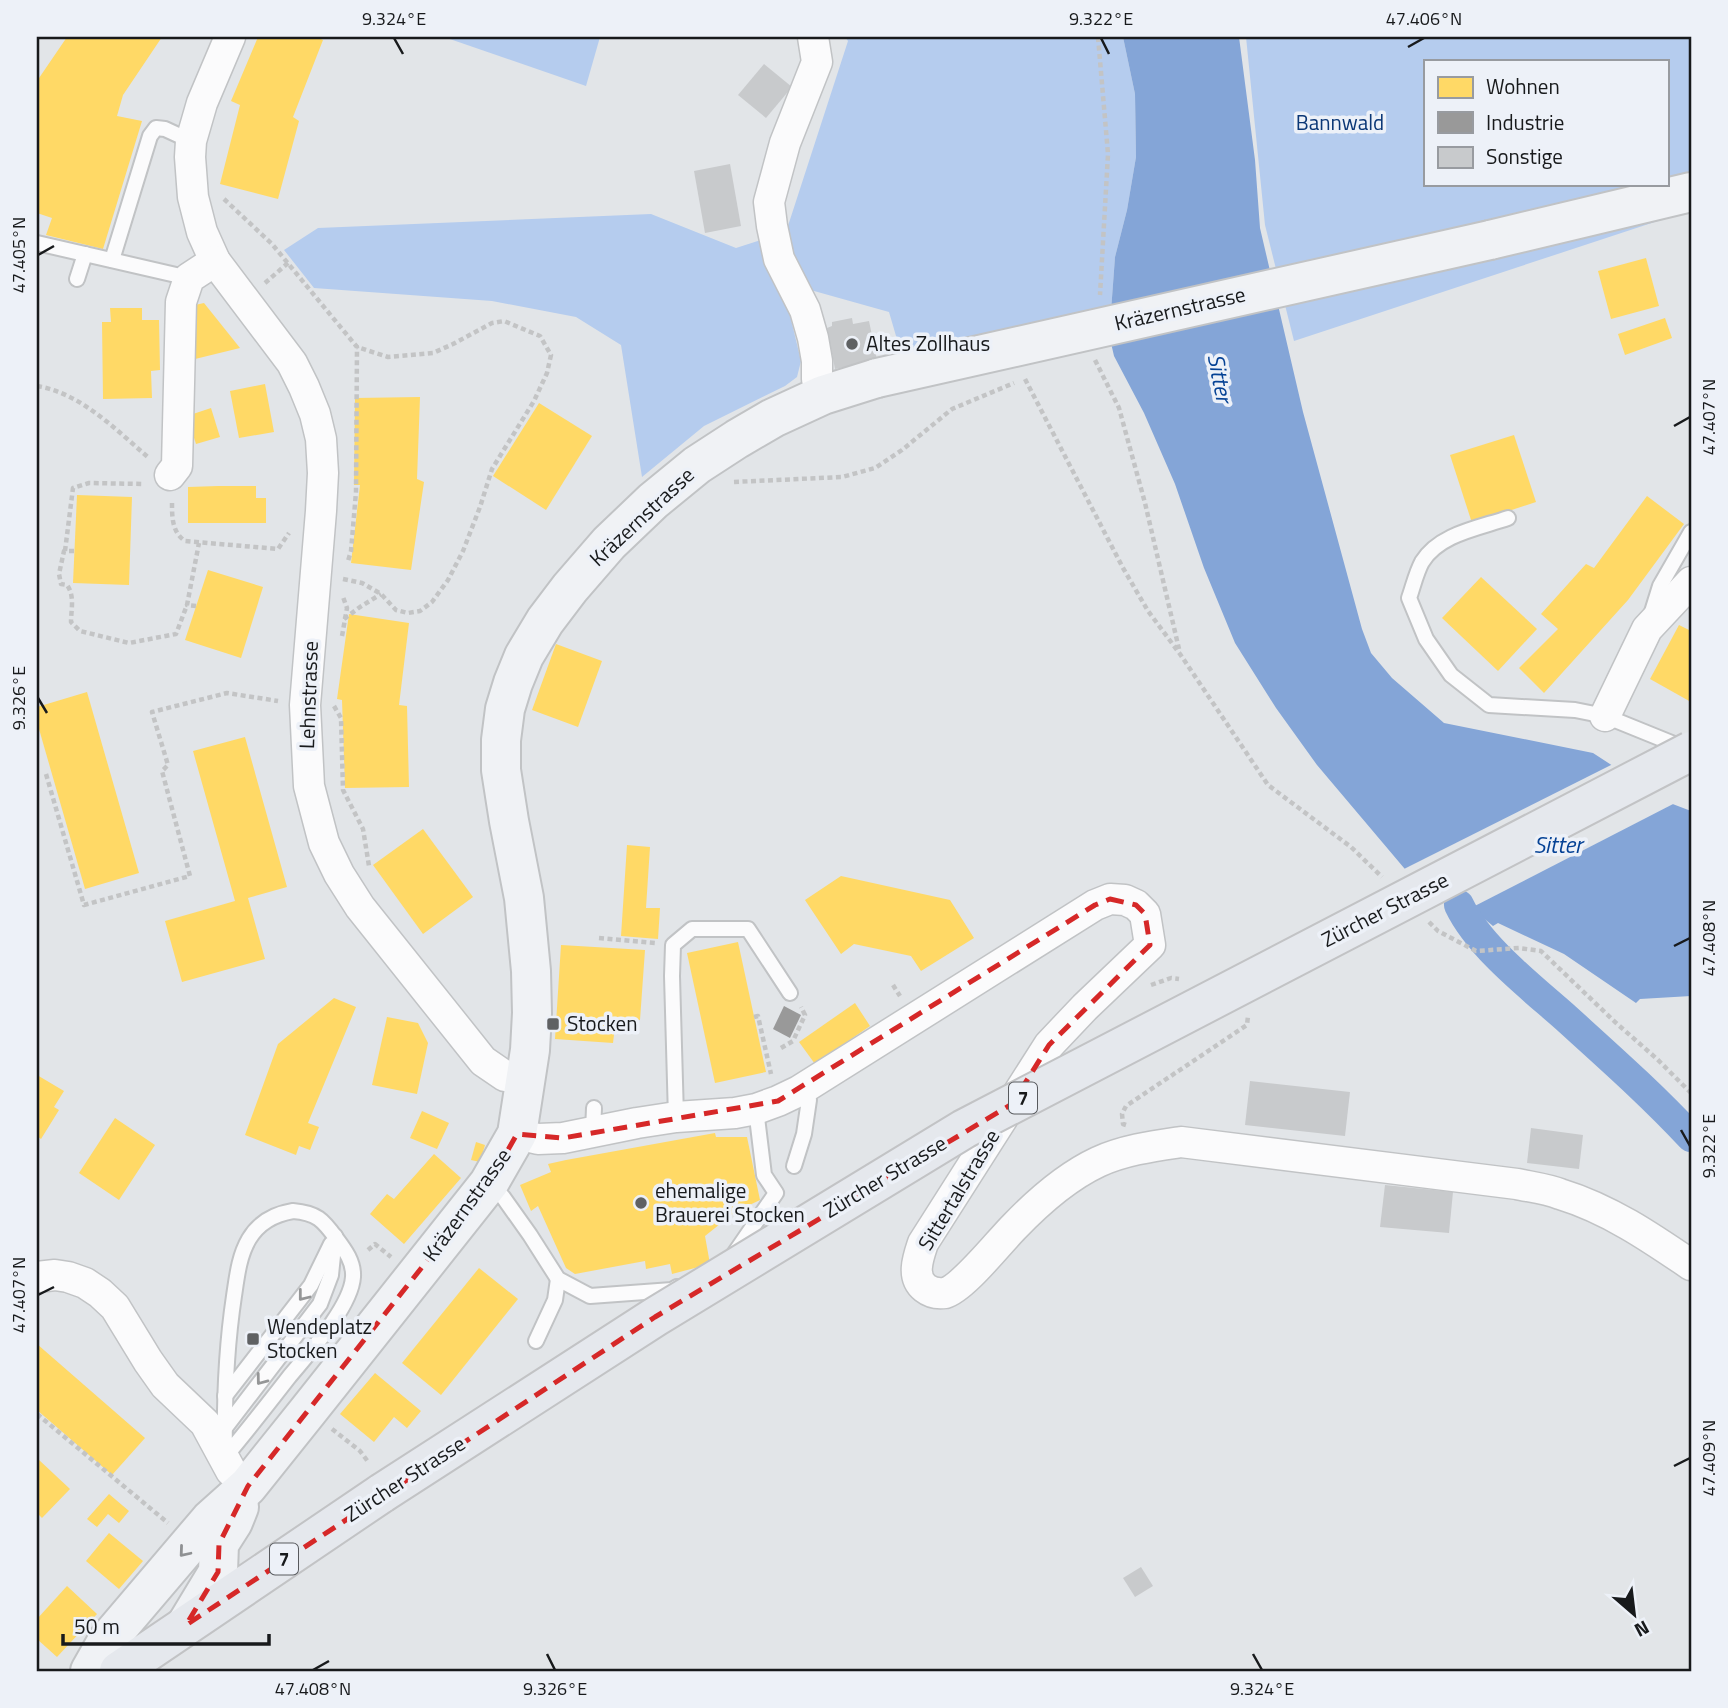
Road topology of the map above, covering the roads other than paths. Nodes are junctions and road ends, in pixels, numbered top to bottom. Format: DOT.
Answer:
graph roads {
  1 [pos="230,37"];
  2 [pos="813,37"];
  3 [pos="191,141"];
  4 [pos="1691,192"];
  5 [pos="37,244"];
  6 [pos="85,254"];
  7 [pos="112,260"];
  8 [pos="215,261"];
  9 [pos="188,278"];
  10 [pos="77,279"];
  11 [pos="823,395"];
  12 [pos="163,480"];
  13 [pos="1508,518"];
  14 [pos="1691,532"];
  15 [pos="1691,582"];
  16 [pos="1647,629"];
  17 [pos="1605,716"];
  18 [pos="1691,749"];
  19 [pos="790,993"];
  20 [pos="525,1077"];
  21 [pos="804,1088"];
  22 [pos="755,1109"];
  23 [pos="676,1117"];
  24 [pos="517,1134"];
  25 [pos="794,1166"];
  26 [pos="489,1183"];
  27 [pos="335,1236"];
  28 [pos="1691,1265"];
  29 [pos="37,1277"];
  30 [pos="558,1279"];
  31 [pos="536,1341"];
  32 [pos="225,1396"];
  33 [pos="232,1457"];
  34 [pos="270,1568"];
  35 [pos="218,1572"];
  36 [pos="186,1625"];
  37 [pos="90,1671"];
  38 [pos="119,1671"];
  1 -- 3 [label="street, Lehnstrasse"];
  2 -- 11 [label="street"];
  3 -- 7 [label="lane"];
  3 -- 8 [label="street, Lehnstrasse"];
  4 -- 11 [label="street, Kräzernstrasse, bridge"];
  5 -- 6 [label="lane"];
  6 -- 7 [label="lane"];
  6 -- 10 [label="lane"];
  7 -- 9 [label="lane"];
  8 -- 9 [label="street"];
  8 -- 20 [label="street, Lehnstrasse"];
  9 -- 12 [label="street"];
  11 -- 20 [label="street, Kräzernstrasse"];
  13 -- 17 [label="lane"];
  14 -- 16 [label="lane"];
  15 -- 16 [label="street"];
  16 -- 17 [label="street"];
  17 -- 18 [label="lane"];
  18 -- 34 [label="main road, Zürcher Strasse / 7, bridge"];
  19 -- 23 [label="lane"];
  20 -- 24 [label="street, Kräzernstrasse"];
  21 -- 22 [label="street, Sittertalstrasse"];
  21 -- 25 [label="lane"];
  21 -- 28 [label="street, Sittertalstrasse"];
  22 -- 23 [label="street, Sittertalstrasse"];
  22 -- 30 [label="lane"];
  23 -- 24 [label="street, Sittertalstrasse"];
  24 -- 26 [label="street, Kräzernstrasse"];
  26 -- 30 [label="lane"];
  26 -- 33 [label="street, Kräzernstrasse"];
  27 -- 32 [label="lane, one-way"];
  27 -- 32 [label="lane"];
  27 -- 33 [label="lane, one-way"];
  27 -- 33 [label="lane"];
  29 -- 33 [label="street"];
  30 -- 31 [label="lane"];
  32 -- 33 [label="lane"];
  33 -- 35 [label="street, Kräzernstrasse"];
  33 -- 37 [label="street, Kräzernstrasse, one-way"];
  34 -- 35 [label="street"];
  34 -- 36 [label="main road, Zürcher Strasse / 7"];
  35 -- 36 [label="street, Kräzernstrasse"];
  36 -- 38 [label="main road, Zürcher Strasse / 7"];
}
